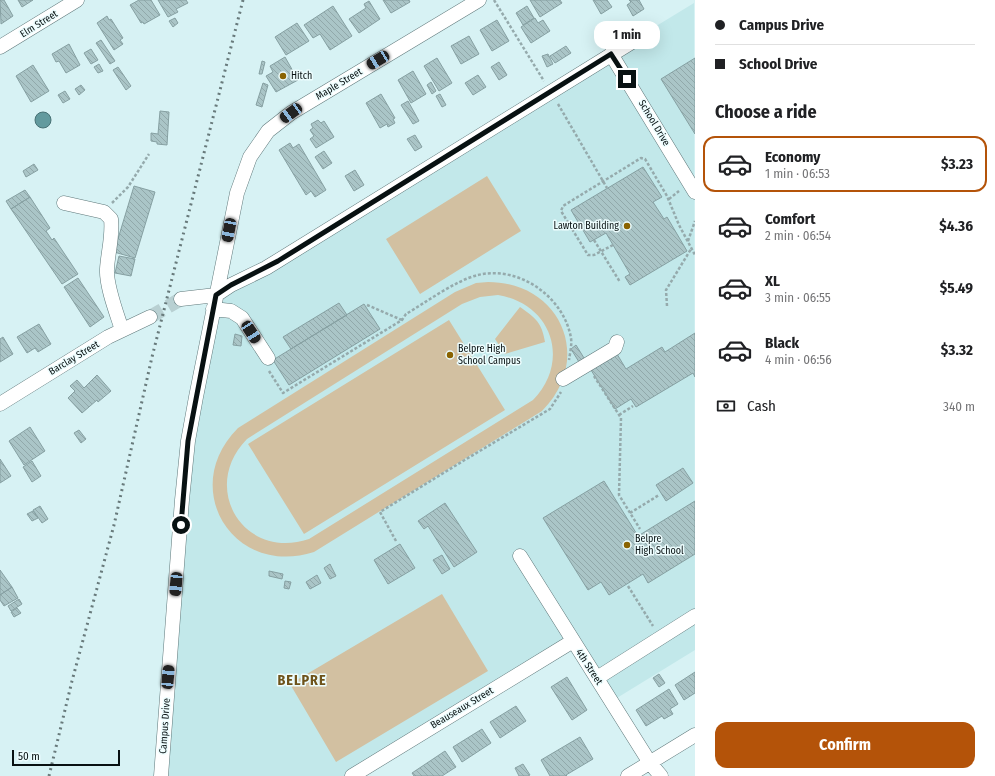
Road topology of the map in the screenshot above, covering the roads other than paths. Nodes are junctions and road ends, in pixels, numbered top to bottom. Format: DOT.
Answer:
graph roads {
  1 [pos="77,0"];
  2 [pos="479,0"];
  3 [pos="640,37"];
  4 [pos="0,47"];
  5 [pos="611,54"];
  6 [pos="695,192"];
  7 [pos="64,203"];
  8 [pos="181,299"];
  9 [pos="215,302"];
  10 [pos="150,317"];
  11 [pos="122,330"];
  12 [pos="617,342"];
  13 [pos="268,358"];
  14 [pos="566,377"];
  15 [pos="0,404"];
  16 [pos="520,556"];
  17 [pos="695,616"];
  18 [pos="573,641"];
  19 [pos="597,678"];
  20 [pos="695,735"];
  21 [pos="650,763"];
  22 [pos="161,776"];
  23 [pos="352,776"];
  24 [pos="628,776"];
  25 [pos="661,776"];
  1 -- 4 [label="street, Elm Street"];
  2 -- 9 [label="street, Maple Street"];
  3 -- 5 [label="street"];
  5 -- 6 [label="street, School Drive"];
  5 -- 9 [label="street"];
  7 -- 11 [label="street"];
  8 -- 9 [label="street"];
  9 -- 13 [label="street"];
  9 -- 22 [label="street, Campus Drive"];
  10 -- 11 [label="street, Barclay Street"];
  11 -- 15 [label="street, Barclay Street"];
  12 -- 14 [label="street"];
  16 -- 18 [label="street, 4th Street"];
  17 -- 19 [label="street"];
  18 -- 19 [label="street, 4th Street"];
  18 -- 23 [label="street, Beauseaux Street"];
  19 -- 21 [label="street, 4th Street"];
  20 -- 21 [label="street"];
  21 -- 24 [label="street"];
  21 -- 25 [label="street, 4th Street"];
}
